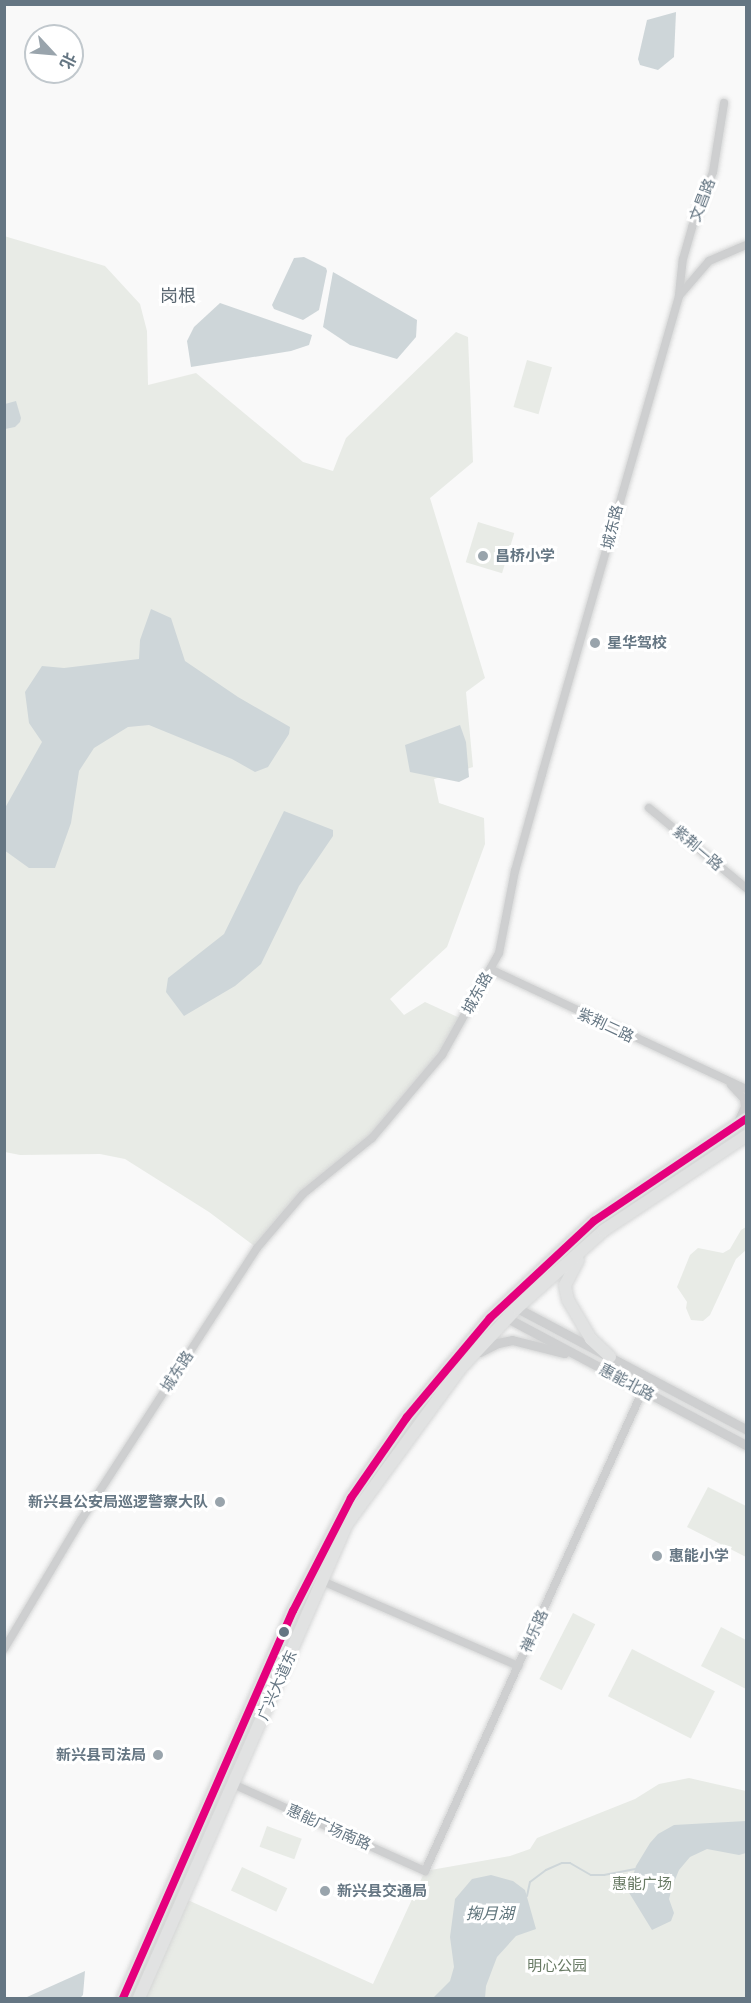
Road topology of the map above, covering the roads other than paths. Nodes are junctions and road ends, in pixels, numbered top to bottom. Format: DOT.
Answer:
graph roads {
  1 [pos="724,103"];
  2 [pos="747,245"];
  3 [pos="679,296"];
  4 [pos="649,807"];
  5 [pos="747,888"];
  6 [pos="490,969"];
  7 [pos="723,1079"];
  8 [pos="747,1089"];
  9 [pos="747,1119"];
  10 [pos="734,1127"];
  11 [pos="747,1136"];
  12 [pos="584,1249"];
  13 [pos="517,1308"];
  14 [pos="507,1318"];
  15 [pos="610,1358"];
  16 [pos="595,1365"];
  17 [pos="460,1369"];
  18 [pos="643,1390"];
  19 [pos="747,1429"];
  20 [pos="747,1445"];
  21 [pos="322,1581"];
  22 [pos="4,1649"];
  23 [pos="518,1666"];
  24 [pos="233,1784"];
  25 [pos="425,1871"];
  26 [pos="123,1998"];
  27 [pos="139,1998"];
  1 -- 3 [label="street, 文昌路"];
  2 -- 3 [label="street, 城东路"];
  3 -- 6 [label="street, 城东路"];
  4 -- 5 [label="street, 紫荆一路"];
  6 -- 7 [label="street, 紫荆二路"];
  6 -- 22 [label="street, 城东路"];
  7 -- 8 [label="street, 紫荆二路"];
  7 -- 10 [label="street, 紫荆二路"];
  9 -- 10 [label="highway, 广兴大道东"];
  10 -- 26 [label="highway, 广兴大道东"];
  11 -- 12 [label="highway, 广兴大道东"];
  12 -- 13 [label="highway, 广兴大道东"];
  12 -- 15 [label="highway"];
  13 -- 14 [label="highway, 广兴大道东"];
  13 -- 15 [label="street, 惠能北路"];
  14 -- 16 [label="street, 惠能北路"];
  14 -- 17 [label="highway, 广兴大道东"];
  15 -- 19 [label="street, 惠能北路"];
  16 -- 17 [label="street"];
  16 -- 18 [label="street, 惠能北路"];
  17 -- 21 [label="highway, 广兴大道东"];
  18 -- 20 [label="street, 惠能北路"];
  18 -- 23 [label="street, 禅乐路"];
  21 -- 23 [label="street"];
  21 -- 24 [label="highway, 广兴大道东"];
  23 -- 25 [label="street, 禅乐路"];
  24 -- 25 [label="street, 惠能广场南路"];
  24 -- 27 [label="highway, 广兴大道东"];
}
